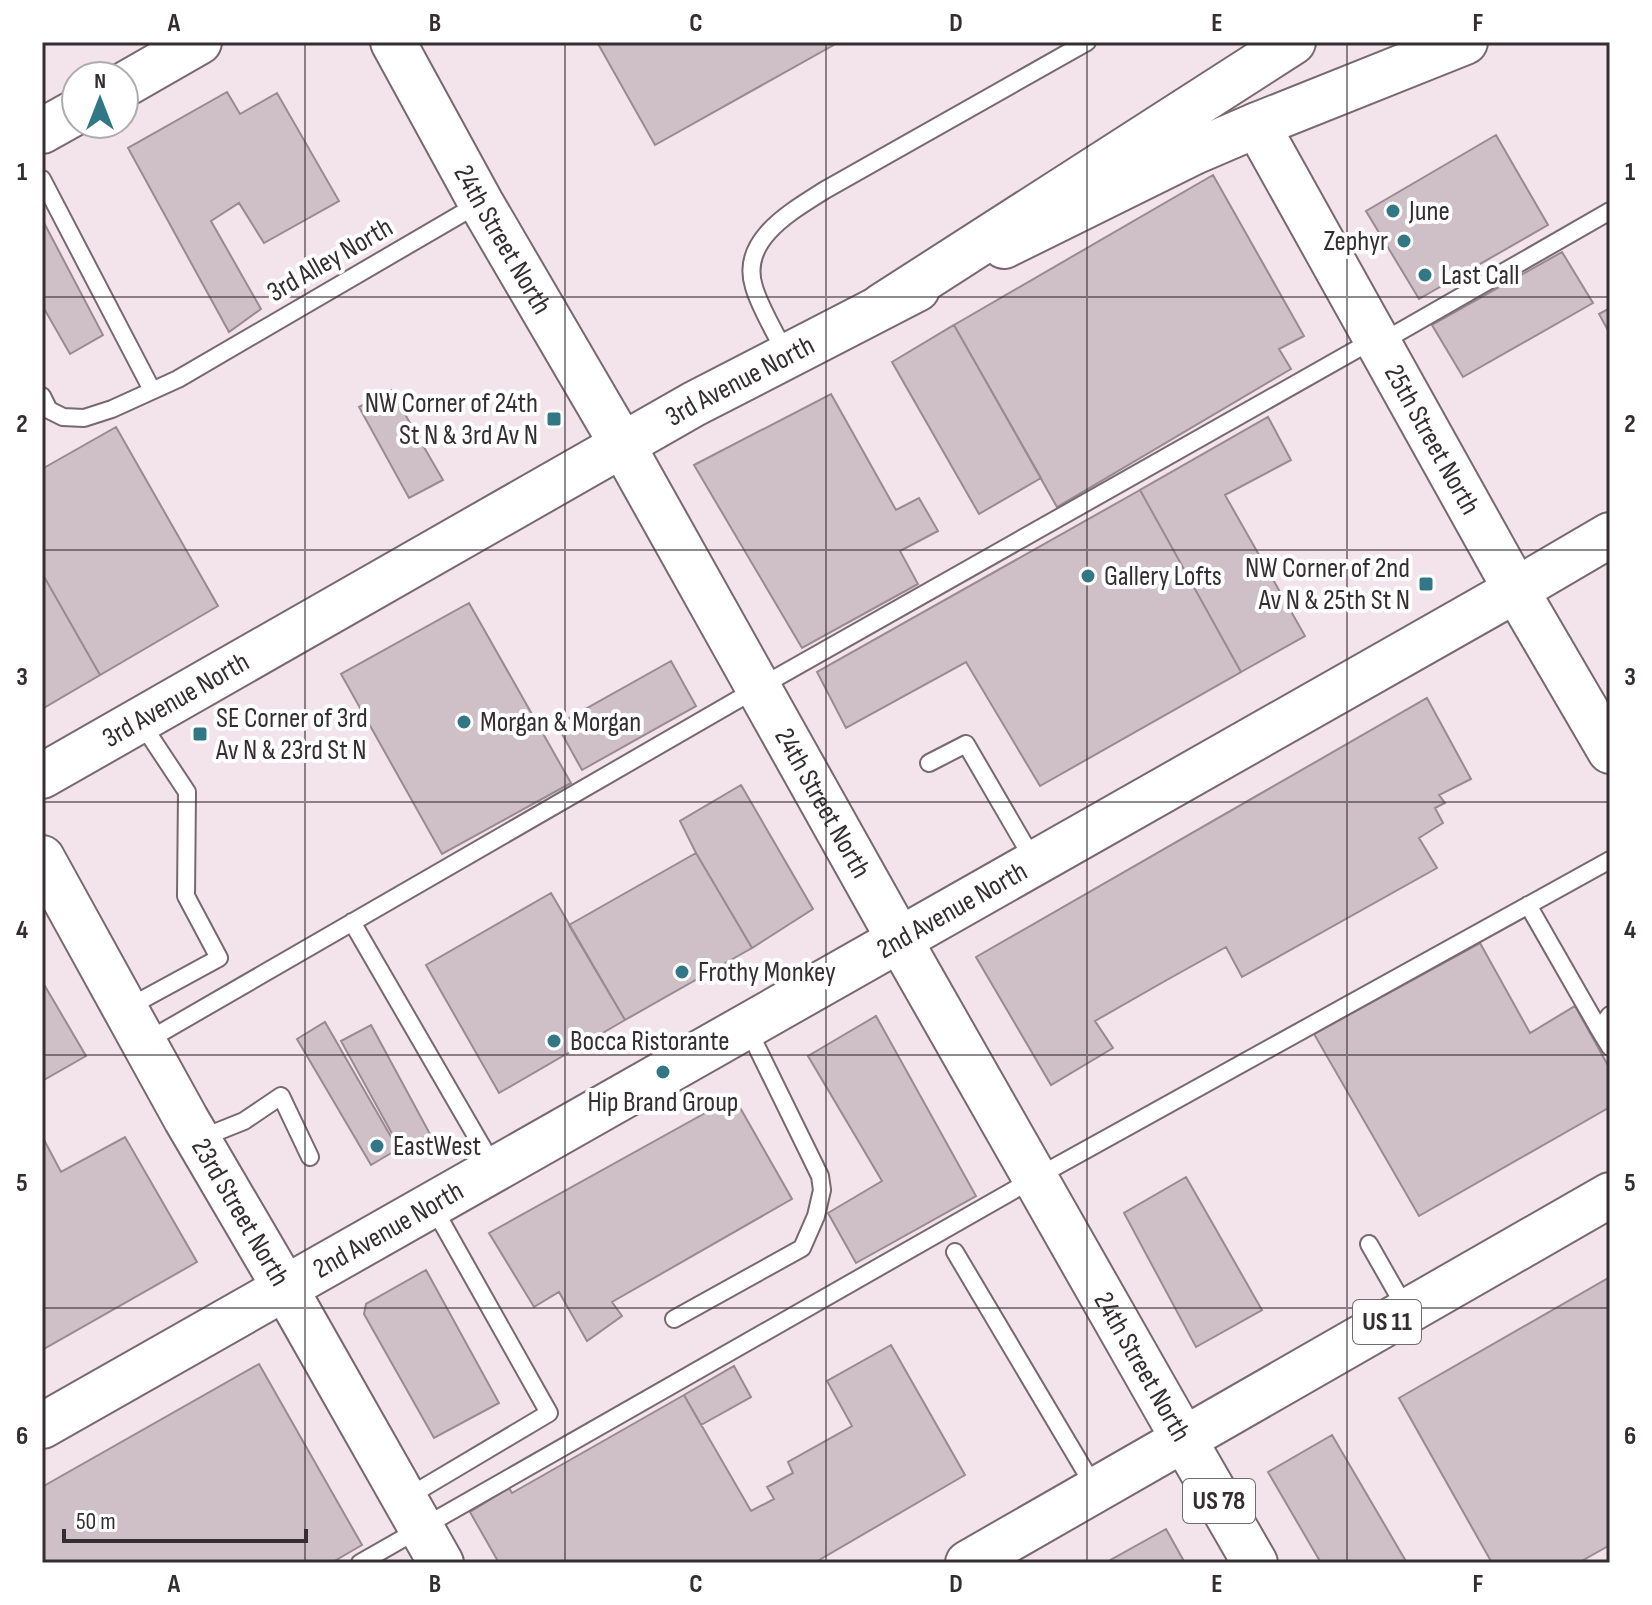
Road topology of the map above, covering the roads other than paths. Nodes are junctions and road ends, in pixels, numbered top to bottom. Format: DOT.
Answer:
graph roads {
  1 [pos="199,42"];
  2 [pos="393,42"];
  3 [pos="1087,42"];
  4 [pos="1293,42"];
  5 [pos="1465,42"];
  6 [pos="140,76"];
  7 [pos="60,121"];
  8 [pos="1257,125"];
  9 [pos="42,131"];
  10 [pos="42,179"];
  11 [pos="481,203"];
  12 [pos="1610,211"];
  13 [pos="882,306"];
  14 [pos="1377,341"];
  15 [pos="787,356"];
  16 [pos="152,390"];
  17 [pos="42,396"];
  18 [pos="623,446"];
  19 [pos="1610,535"];
  20 [pos="1516,590"];
  21 [pos="758,688"];
  22 [pos="140,721"];
  23 [pos="1610,751"];
  24 [pos="929,763"];
  25 [pos="42,776"];
  26 [pos="42,858"];
  27 [pos="1610,860"];
  28 [pos="1034,862"];
  29 [pos="1528,905"];
  30 [pos="352,922"];
  31 [pos="899,939"];
  32 [pos="1610,1015"];
  33 [pos="134,1026"];
  34 [pos="747,1026"];
  35 [pos="1599,1029"];
  36 [pos="1610,1047"];
  37 [pos="198,1140"];
  38 [pos="310,1157"];
  39 [pos="495,1168"];
  40 [pos="1035,1178"];
  41 [pos="1610,1195"];
  42 [pos="431,1204"];
  43 [pos="1369,1244"];
  44 [pos="955,1252"];
  45 [pos="285,1288"];
  46 [pos="1407,1311"];
  47 [pos="674,1319"];
  48 [pos="42,1426"];
  49 [pos="1183,1438"];
  50 [pos="1096,1489"];
  51 [pos="423,1530"];
  52 [pos="360,1563"];
  53 [pos="968,1563"];
  54 [pos="1255,1563"];
  1 -- 6 [label="main road"];
  2 -- 11 [label="main road, 24th Street North"];
  3 -- 15 [label="lane"];
  4 -- 13 [label="main road"];
  5 -- 8 [label="main road, 3rd Avenue North"];
  7 -- 9 [label="main road"];
  8 -- 13 [label="main road, 3rd Avenue North"];
  8 -- 14 [label="main road, 25th Street North"];
  10 -- 16 [label="lane"];
  11 -- 16 [label="lane, 3rd Alley North"];
  11 -- 18 [label="main road, 24th Street North"];
  12 -- 14 [label="lane"];
  13 -- 15 [label="main road, 3rd Avenue North"];
  14 -- 20 [label="main road, 25th Street North"];
  14 -- 21 [label="lane"];
  15 -- 18 [label="main road, 3rd Avenue North"];
  16 -- 17 [label="lane, 3rd Alley North"];
  18 -- 21 [label="main road, 24th Street North"];
  18 -- 22 [label="main road, 3rd Avenue North"];
  19 -- 20 [label="main road, 2nd Avenue North"];
  20 -- 23 [label="main road, 25th Street North"];
  20 -- 28 [label="main road, 2nd Avenue North"];
  21 -- 30 [label="lane"];
  21 -- 31 [label="main road, 24th Street North"];
  22 -- 25 [label="main road, 3rd Avenue North"];
  22 -- 33 [label="lane"];
  24 -- 28 [label="lane"];
  26 -- 33 [label="main road, 23rd Street North"];
  27 -- 29 [label="lane"];
  28 -- 31 [label="main road, 2nd Avenue North"];
  29 -- 35 [label="lane"];
  29 -- 40 [label="lane"];
  30 -- 33 [label="lane"];
  30 -- 39 [label="lane"];
  31 -- 34 [label="main road, 2nd Avenue North"];
  31 -- 40 [label="main road, 24th Street North"];
  32 -- 35 [label="lane"];
  33 -- 37 [label="main road, 23rd Street North"];
  34 -- 39 [label="main road, 2nd Avenue North"];
  34 -- 47 [label="lane"];
  35 -- 36 [label="lane"];
  37 -- 38 [label="lane"];
  37 -- 45 [label="main road, 23rd Street North"];
  39 -- 42 [label="main road, 2nd Avenue North"];
  40 -- 49 [label="main road, 24th Street North"];
  40 -- 51 [label="lane"];
  41 -- 46 [label="main road, US 11"];
  42 -- 45 [label="main road, 2nd Avenue North"];
  42 -- 51 [label="lane"];
  43 -- 46 [label="lane"];
  44 -- 50 [label="lane"];
  45 -- 48 [label="main road, 2nd Avenue North"];
  45 -- 51 [label="main road, 23rd Street North"];
  46 -- 49 [label="main road, US 11"];
  49 -- 50 [label="main road, US 11"];
  49 -- 54 [label="main road, 24th Street North / US 78"];
  50 -- 53 [label="main road, US 11"];
  51 -- 52 [label="lane"];
}
